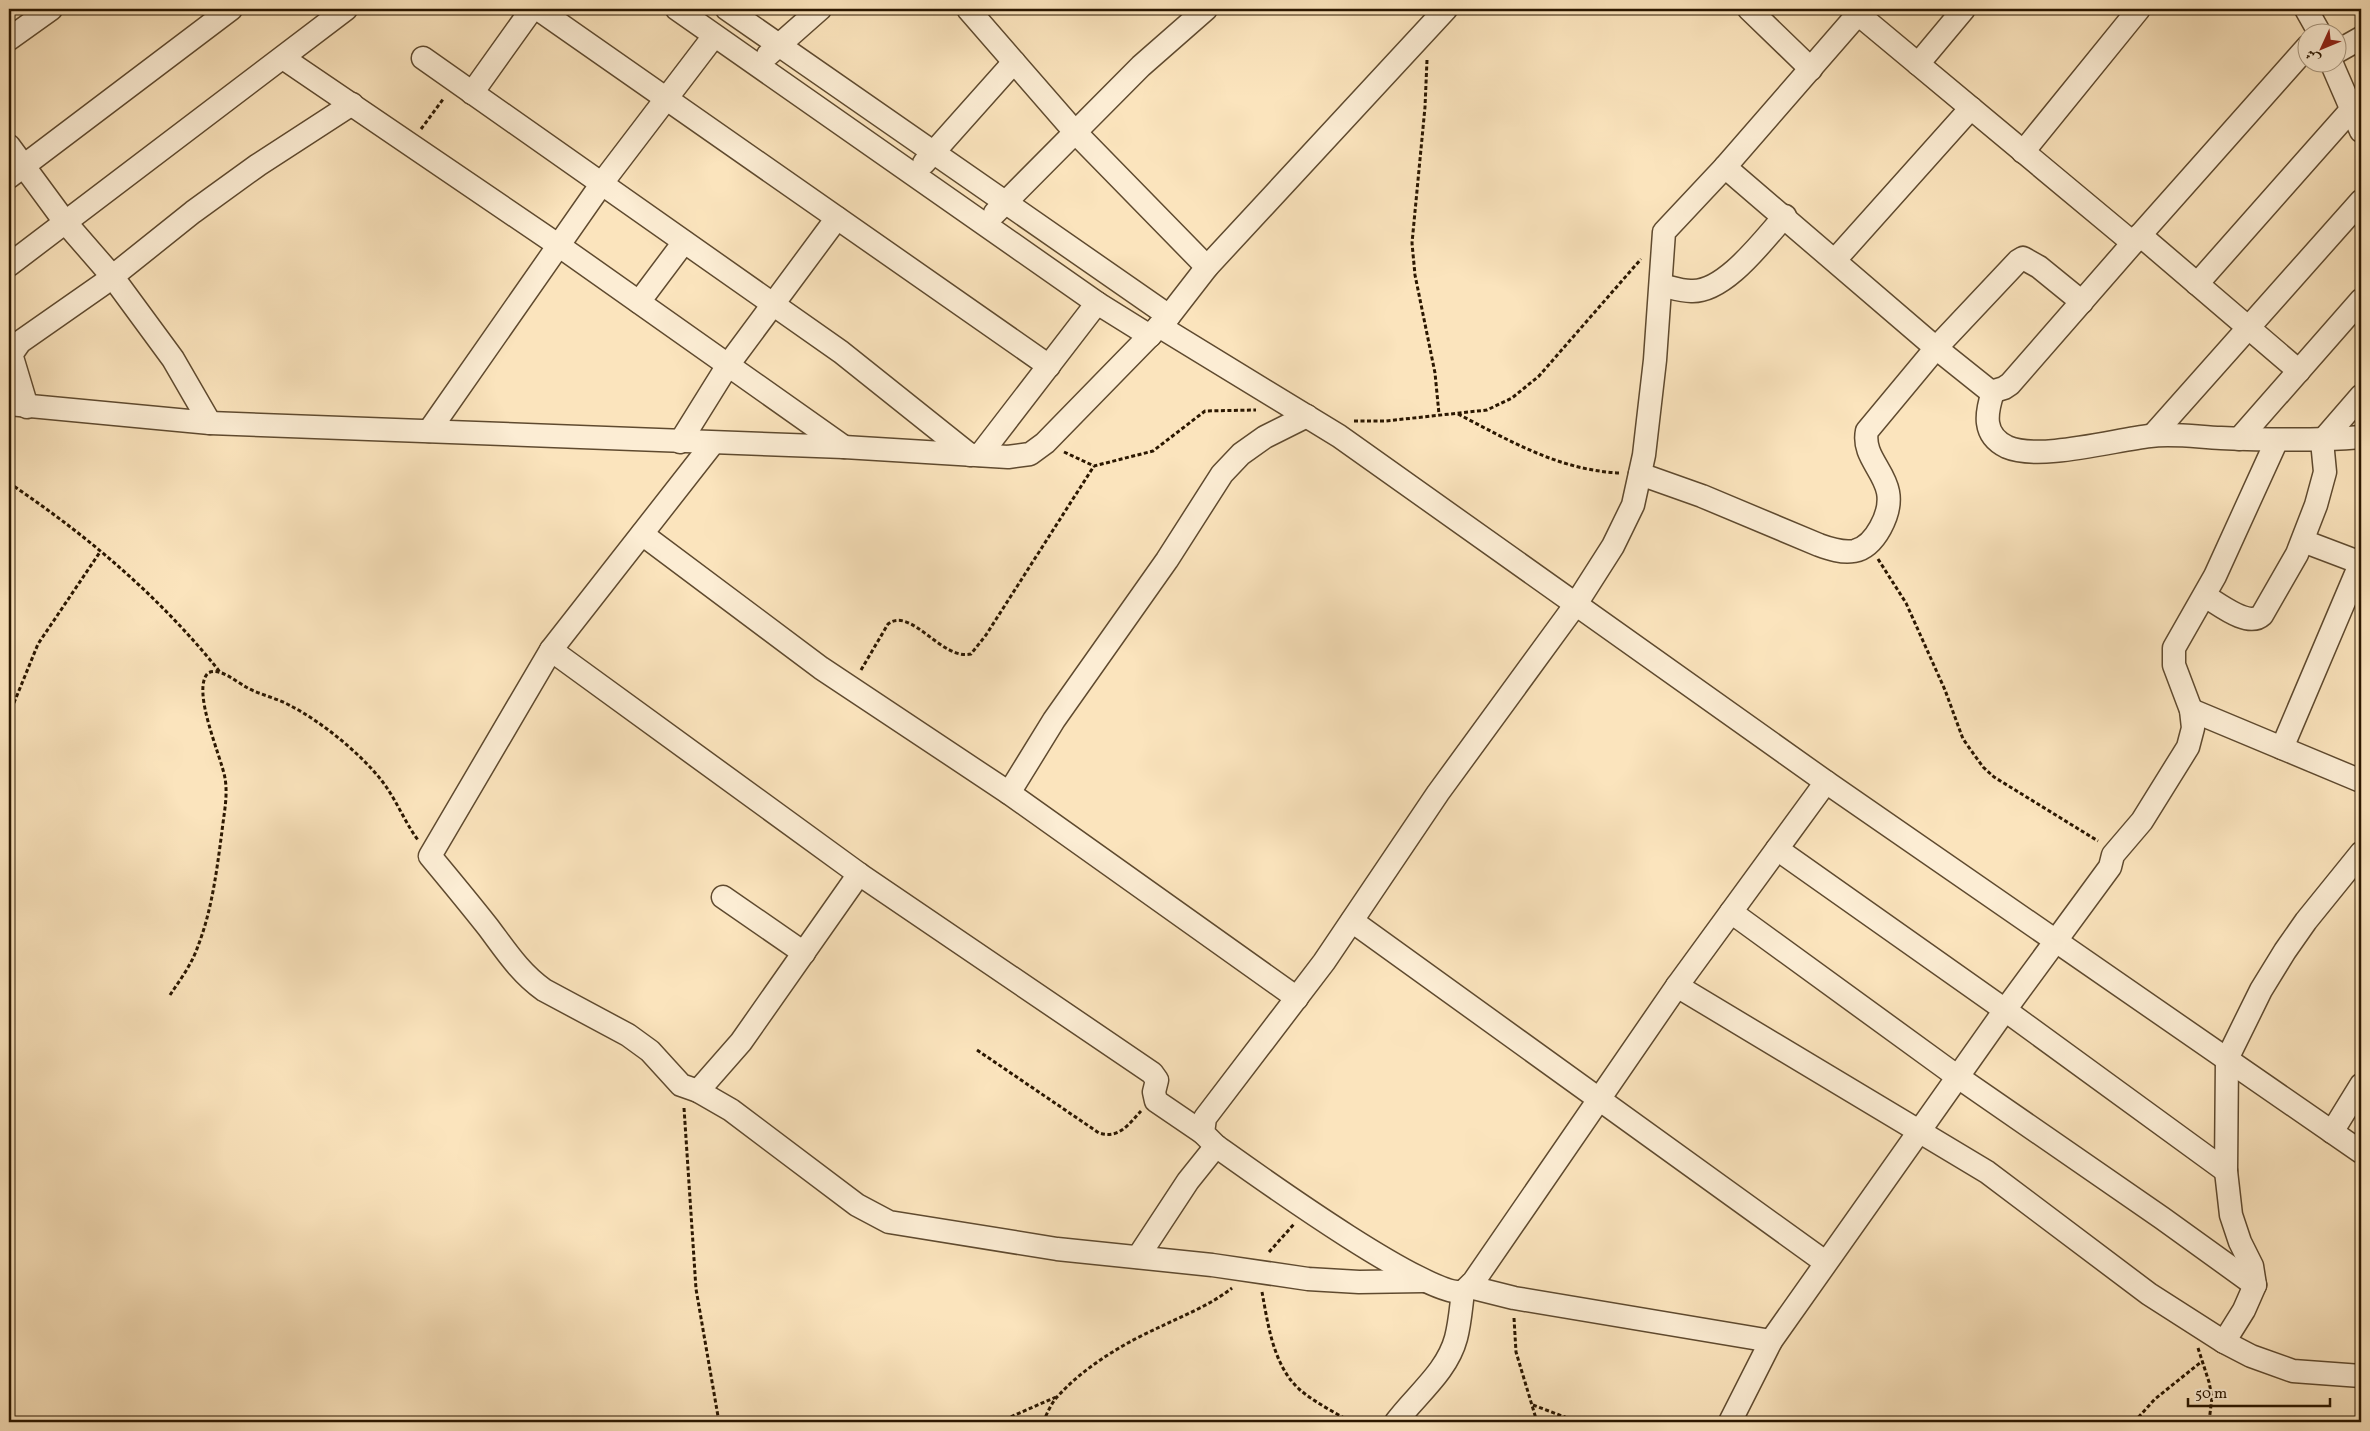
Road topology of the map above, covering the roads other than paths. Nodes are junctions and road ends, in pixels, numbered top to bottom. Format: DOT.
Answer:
graph roads {
  1 [pos="51,9"];
  2 [pos="231,9"];
  3 [pos="346,9"];
  4 [pos="532,9"];
  5 [pos="538,9"];
  6 [pos="677,9"];
  7 [pos="727,9"];
  8 [pos="820,9"];
  9 [pos="968,9"];
  10 [pos="1206,9"];
  11 [pos="1446,9"];
  12 [pos="1749,9"];
  13 [pos="1964,9"];
  14 [pos="2139,9"];
  15 [pos="2306,9"];
  16 [pos="1859,11"];
  17 [pos="2313,22"];
  18 [pos="714,36"];
  19 [pos="2361,38"];
  20 [pos="9,39"];
  21 [pos="779,45"];
  22 [pos="2348,45"];
  23 [pos="2298,57"];
  24 [pos="283,58"];
  25 [pos="423,58"];
  26 [pos="1014,62"];
  27 [pos="1918,64"];
  28 [pos="756,65"];
  29 [pos="1811,69"];
  30 [pos="2335,72"];
  31 [pos="464,87"];
  32 [pos="667,98"];
  33 [pos="352,104"];
  34 [pos="1971,108"];
  35 [pos="2351,110"];
  36 [pos="2361,131"];
  37 [pos="1075,132"];
  38 [pos="9,146"];
  39 [pos="2024,152"];
  40 [pos="933,153"];
  41 [pos="1725,166"];
  42 [pos="16,171"];
  43 [pos="914,176"];
  44 [pos="601,184"];
  45 [pos="2361,201"];
  46 [pos="1004,203"];
  47 [pos="1785,216"];
  48 [pos="837,218"];
  49 [pos="65,222"];
  50 [pos="984,225"];
  51 [pos="2137,239"];
  52 [pos="684,242"];
  53 [pos="558,245"];
  54 [pos="1835,260"];
  55 [pos="9,265"];
  56 [pos="1207,267"];
  57 [pos="112,276"];
  58 [pos="2197,284"];
  59 [pos="1661,285"];
  60 [pos="2361,300"];
  61 [pos="639,302"];
  62 [pos="2082,302"];
  63 [pos="1097,303"];
  64 [pos="773,304"];
  65 [pos="1159,326"];
  66 [pos="2249,330"];
  67 [pos="1936,348"];
  68 [pos="728,365"];
  69 [pos="1049,366"];
  70 [pos="2299,371"];
  71 [pos="1992,392"];
  72 [pos="2361,396"];
  73 [pos="18,405"];
  74 [pos="1307,416"];
  75 [pos="210,423"];
  76 [pos="429,431"];
  77 [pos="2153,435"];
  78 [pos="2361,437"];
  79 [pos="2239,439"];
  80 [pos="2277,440"];
  81 [pos="2322,441"];
  82 [pos="680,442"];
  83 [pos="713,443"];
  84 [pos="844,447"];
  85 [pos="975,455"];
  86 [pos="1640,474"];
  87 [pos="642,534"];
  88 [pos="2303,541"];
  89 [pos="2361,562"];
  90 [pos="2205,596"];
  91 [pos="1576,604"];
  92 [pos="551,650"];
  93 [pos="2191,710"];
  94 [pos="2282,748"];
  95 [pos="2361,781"];
  96 [pos="1826,782"];
  97 [pos="1009,793"];
  98 [pos="1777,849"];
  99 [pos="2361,853"];
  100 [pos="859,874"];
  101 [pos="723,897"];
  102 [pos="1731,912"];
  103 [pos="1352,921"];
  104 [pos="2055,941"];
  105 [pos="804,953"];
  106 [pos="1677,986"];
  107 [pos="1297,998"];
  108 [pos="2004,1010"];
  109 [pos="2227,1060"];
  110 [pos="1958,1077"];
  111 [pos="2361,1085"];
  112 [pos="690,1088"];
  113 [pos="1598,1099"];
  114 [pos="1920,1132"];
  115 [pos="2332,1132"];
  116 [pos="1209,1140"];
  117 [pos="2361,1152"];
  118 [pos="2226,1171"];
  119 [pos="1138,1257"];
  120 [pos="1825,1262"];
  121 [pos="1426,1281"];
  122 [pos="2255,1285"];
  123 [pos="1467,1289"];
  124 [pos="1771,1341"];
  125 [pos="2224,1342"];
  126 [pos="2361,1376"];
  127 [pos="1396,1422"];
  128 [pos="1730,1422"];
  1 -- 20 [label="street"];
  2 -- 42 [label="street"];
  3 -- 24 [label="street"];
  4 -- 31 [label="street"];
  5 -- 32 [label="street"];
  6 -- 18 [label="street"];
  7 -- 21 [label="street"];
  8 -- 21 [label="street"];
  9 -- 26 [label="street"];
  10 -- 37 [label="street"];
  11 -- 56 [label="street"];
  12 -- 29 [label="street"];
  13 -- 27 [label="street"];
  14 -- 39 [label="street"];
  15 -- 17 [label="street"];
  16 -- 27 [label="street"];
  16 -- 29 [label="street"];
  18 -- 28 [label="street"];
  18 -- 32 [label="street"];
  19 -- 22 [label="street"];
  21 -- 28 [label="street"];
  21 -- 40 [label="street"];
  23 -- 51 [label="street"];
  24 -- 33 [label="street"];
  24 -- 49 [label="street"];
  25 -- 31 [label="street"];
  26 -- 37 [label="street"];
  26 -- 40 [label="street"];
  27 -- 34 [label="street"];
  28 -- 43 [label="street"];
  29 -- 41 [label="street"];
  30 -- 35 [label="street"];
  31 -- 44 [label="street"];
  32 -- 44 [label="street"];
  32 -- 48 [label="street"];
  33 -- 53 [label="street"];
  33 -- 57 [label="street"];
  34 -- 39 [label="street"];
  34 -- 54 [label="street"];
  35 -- 36 [label="street"];
  35 -- 58 [label="street"];
  37 -- 46 [label="street"];
  37 -- 56 [label="street"];
  38 -- 42 [label="street"];
  39 -- 51 [label="street"];
  40 -- 43 [label="street"];
  40 -- 46 [label="street"];
  41 -- 47 [label="street"];
  41 -- 59 [label="street"];
  42 -- 49 [label="street"];
  43 -- 50 [label="street"];
  44 -- 52 [label="street"];
  44 -- 53 [label="street"];
  45 -- 66 [label="street"];
  46 -- 50 [label="street"];
  46 -- 65 [label="street"];
  47 -- 54 [label="street"];
  47 -- 59 [label="street"];
  48 -- 64 [label="street"];
  48 -- 69 [label="street"];
  49 -- 55 [label="street"];
  49 -- 57 [label="street"];
  50 -- 63 [label="street"];
  51 -- 58 [label="street"];
  51 -- 62 [label="street"];
  52 -- 61 [label="street"];
  52 -- 64 [label="street"];
  53 -- 61 [label="street"];
  53 -- 76 [label="street"];
  54 -- 67 [label="street"];
  56 -- 65 [label="street"];
  57 -- 73 [label="street"];
  57 -- 75 [label="street"];
  58 -- 66 [label="street"];
  59 -- 86 [label="street"];
  60 -- 70 [label="street"];
  61 -- 68 [label="street"];
  62 -- 67 [label="street"];
  62 -- 71 [label="street"];
  63 -- 65 [label="street"];
  63 -- 69 [label="street"];
  64 -- 68 [label="street"];
  64 -- 85 [label="street"];
  65 -- 74 [label="street"];
  65 -- 85 [label="street"];
  66 -- 70 [label="street"];
  66 -- 77 [label="street"];
  67 -- 71 [label="street"];
  67 -- 86 [label="street"];
  68 -- 82 [label="street"];
  68 -- 84 [label="street"];
  69 -- 85 [label="street"];
  70 -- 79 [label="street"];
  71 -- 77 [label="street"];
  72 -- 81 [label="street"];
  73 -- 75 [label="street"];
  74 -- 91 [label="street"];
  74 -- 97 [label="street"];
  75 -- 76 [label="street"];
  76 -- 82 [label="street"];
  77 -- 79 [label="street"];
  78 -- 81 [label="street"];
  79 -- 80 [label="street"];
  80 -- 81 [label="street"];
  80 -- 90 [label="street"];
  81 -- 88 [label="street"];
  82 -- 83 [label="street"];
  83 -- 84 [label="street"];
  83 -- 87 [label="street"];
  84 -- 85 [label="street"];
  86 -- 91 [label="street"];
  87 -- 92 [label="street"];
  87 -- 97 [label="street"];
  88 -- 89 [label="street"];
  88 -- 90 [label="street"];
  89 -- 94 [label="street"];
  90 -- 93 [label="street"];
  91 -- 96 [label="street"];
  91 -- 103 [label="street"];
  92 -- 100 [label="street"];
  92 -- 112 [label="street"];
  93 -- 94 [label="street"];
  93 -- 104 [label="street"];
  94 -- 95 [label="street"];
  96 -- 98 [label="street"];
  96 -- 104 [label="street"];
  97 -- 107 [label="street"];
  98 -- 102 [label="street"];
  98 -- 108 [label="street"];
  99 -- 109 [label="street"];
  100 -- 105 [label="street"];
  100 -- 116 [label="street"];
  101 -- 105 [label="street"];
  102 -- 106 [label="street"];
  102 -- 110 [label="street"];
  103 -- 107 [label="street"];
  103 -- 113 [label="street"];
  104 -- 108 [label="street"];
  104 -- 109 [label="street"];
  105 -- 112 [label="street"];
  106 -- 113 [label="street"];
  106 -- 114 [label="street"];
  107 -- 116 [label="street"];
  108 -- 110 [label="street"];
  108 -- 118 [label="street"];
  109 -- 115 [label="street"];
  109 -- 118 [label="street"];
  110 -- 114 [label="street"];
  110 -- 122 [label="street"];
  111 -- 115 [label="street"];
  112 -- 119 [label="street"];
  113 -- 120 [label="street"];
  113 -- 123 [label="street"];
  114 -- 120 [label="street"];
  114 -- 125 [label="street"];
  115 -- 117 [label="street"];
  116 -- 119 [label="street"];
  116 -- 121 [label="street"];
  118 -- 122 [label="street"];
  119 -- 121 [label="street"];
  120 -- 124 [label="street"];
  121 -- 123 [label="street"];
  122 -- 125 [label="street"];
  123 -- 124 [label="street"];
  123 -- 127 [label="street"];
  124 -- 128 [label="street"];
  125 -- 126 [label="street"];
}
